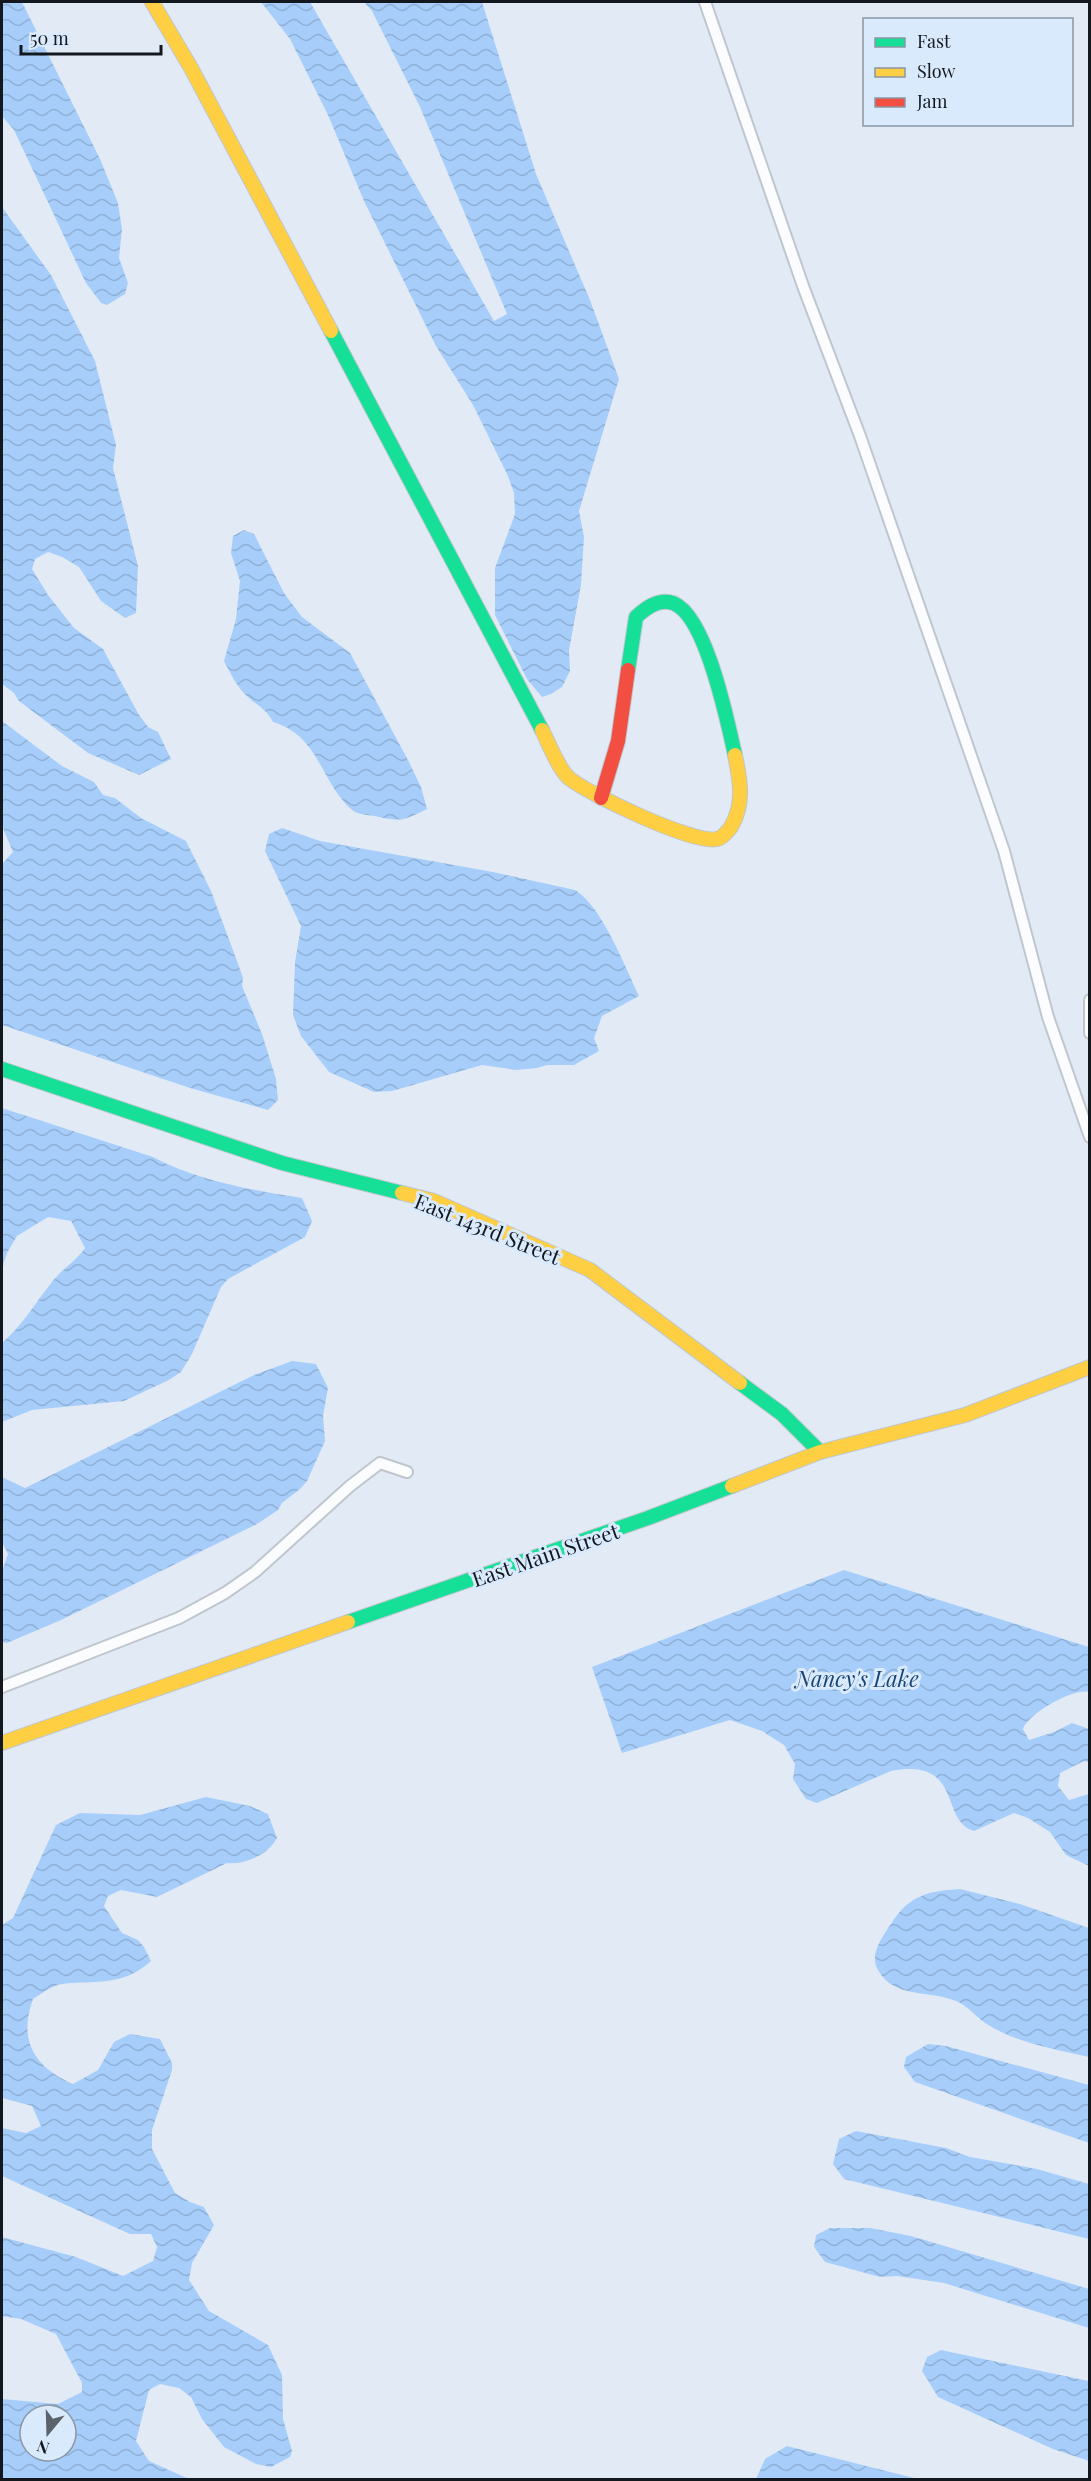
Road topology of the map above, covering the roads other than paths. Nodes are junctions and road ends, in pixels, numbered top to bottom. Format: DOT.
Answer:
graph roads {
  1 [pos="152,2"];
  2 [pos="705,2"];
  3 [pos="600,798"];
  4 [pos="1089,1000"];
  5 [pos="1089,1033"];
  6 [pos="2,1069"];
  7 [pos="1089,1137"];
  8 [pos="1089,1367"];
  9 [pos="820,1452"];
  10 [pos="408,1472"];
  11 [pos="2,1687"];
  12 [pos="2,1743"];
  1 -- 3 [label="street"];
  2 -- 7 [label="lane"];
  3 -- 3 [label="street"];
  4 -- 5 [label="lane"];
  6 -- 9 [label="street, East 143rd Street"];
  8 -- 9 [label="street, East Main Street"];
  9 -- 12 [label="street, East Main Street"];
  10 -- 11 [label="lane"];
}
